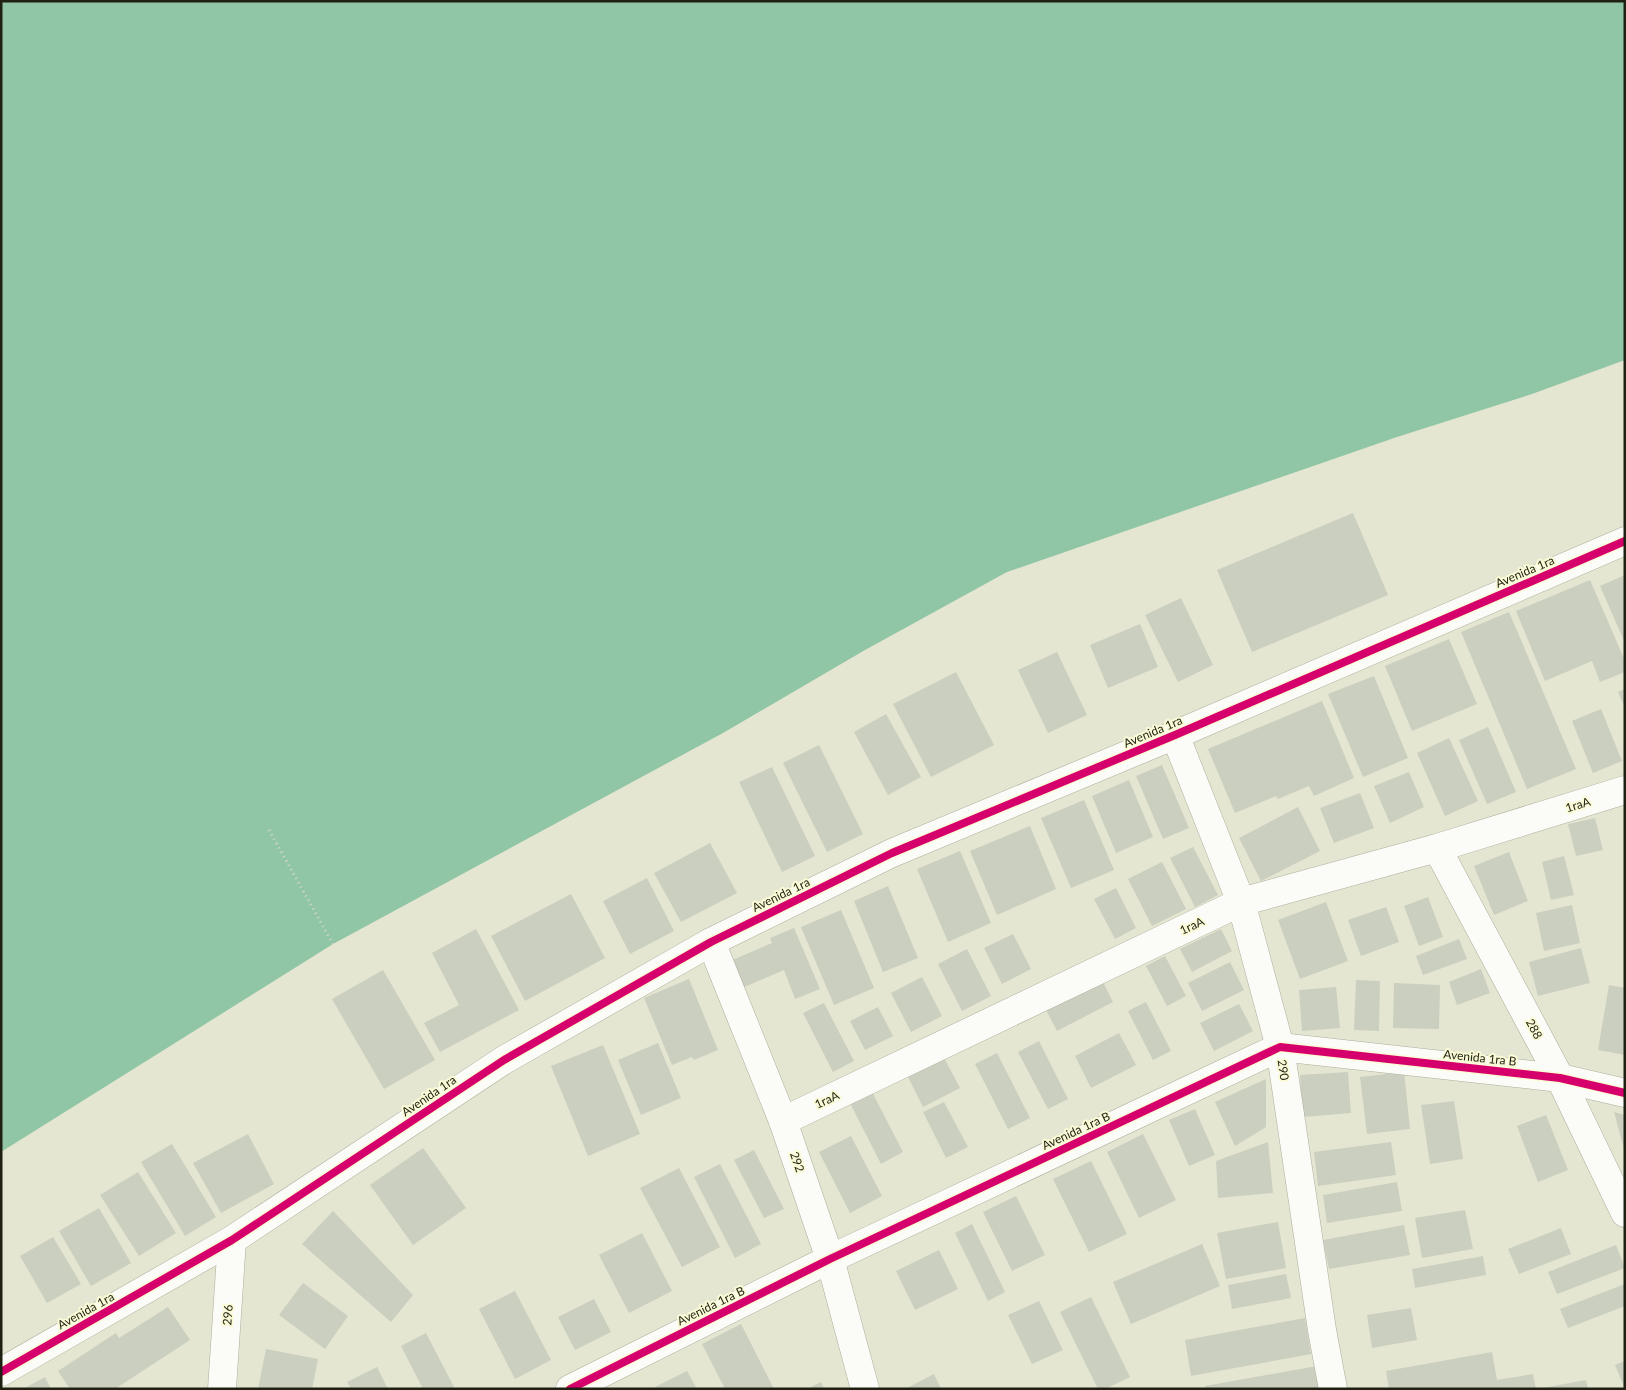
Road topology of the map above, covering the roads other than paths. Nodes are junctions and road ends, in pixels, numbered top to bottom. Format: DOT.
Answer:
graph roads {
  1 [pos="1625,541"];
  2 [pos="1175,735"];
  3 [pos="1625,790"];
  4 [pos="1437,848"];
  5 [pos="1241,902"];
  6 [pos="711,942"];
  7 [pos="1280,1047"];
  8 [pos="1560,1078"];
  9 [pos="1625,1093"];
  10 [pos="783,1121"];
  11 [pos="1625,1213"];
  12 [pos="232,1240"];
  13 [pos="830,1259"];
  14 [pos="1,1372"];
  15 [pos="222,1389"];
  16 [pos="570,1389"];
  17 [pos="865,1389"];
  18 [pos="1333,1389"];
  1 -- 2 [label="street, Avenida 1ra"];
  2 -- 5 [label="street, 290"];
  2 -- 6 [label="street, Avenida 1ra"];
  3 -- 4 [label="street, 1raA"];
  4 -- 5 [label="street, 1raA"];
  4 -- 8 [label="street, 288"];
  5 -- 7 [label="street, 290"];
  5 -- 10 [label="street, 1raA"];
  6 -- 10 [label="street, 292"];
  6 -- 12 [label="street, Avenida 1ra"];
  7 -- 8 [label="street, Avenida 1ra B"];
  7 -- 13 [label="street, Avenida 1ra B"];
  7 -- 18 [label="street, 290"];
  8 -- 9 [label="street, Avenida 1ra B"];
  8 -- 11 [label="street, 288"];
  10 -- 13 [label="street, 292"];
  12 -- 14 [label="street, Avenida 1ra"];
  12 -- 15 [label="street, 296"];
  13 -- 16 [label="street, Avenida 1ra B"];
  13 -- 17 [label="street, 292"];
}
